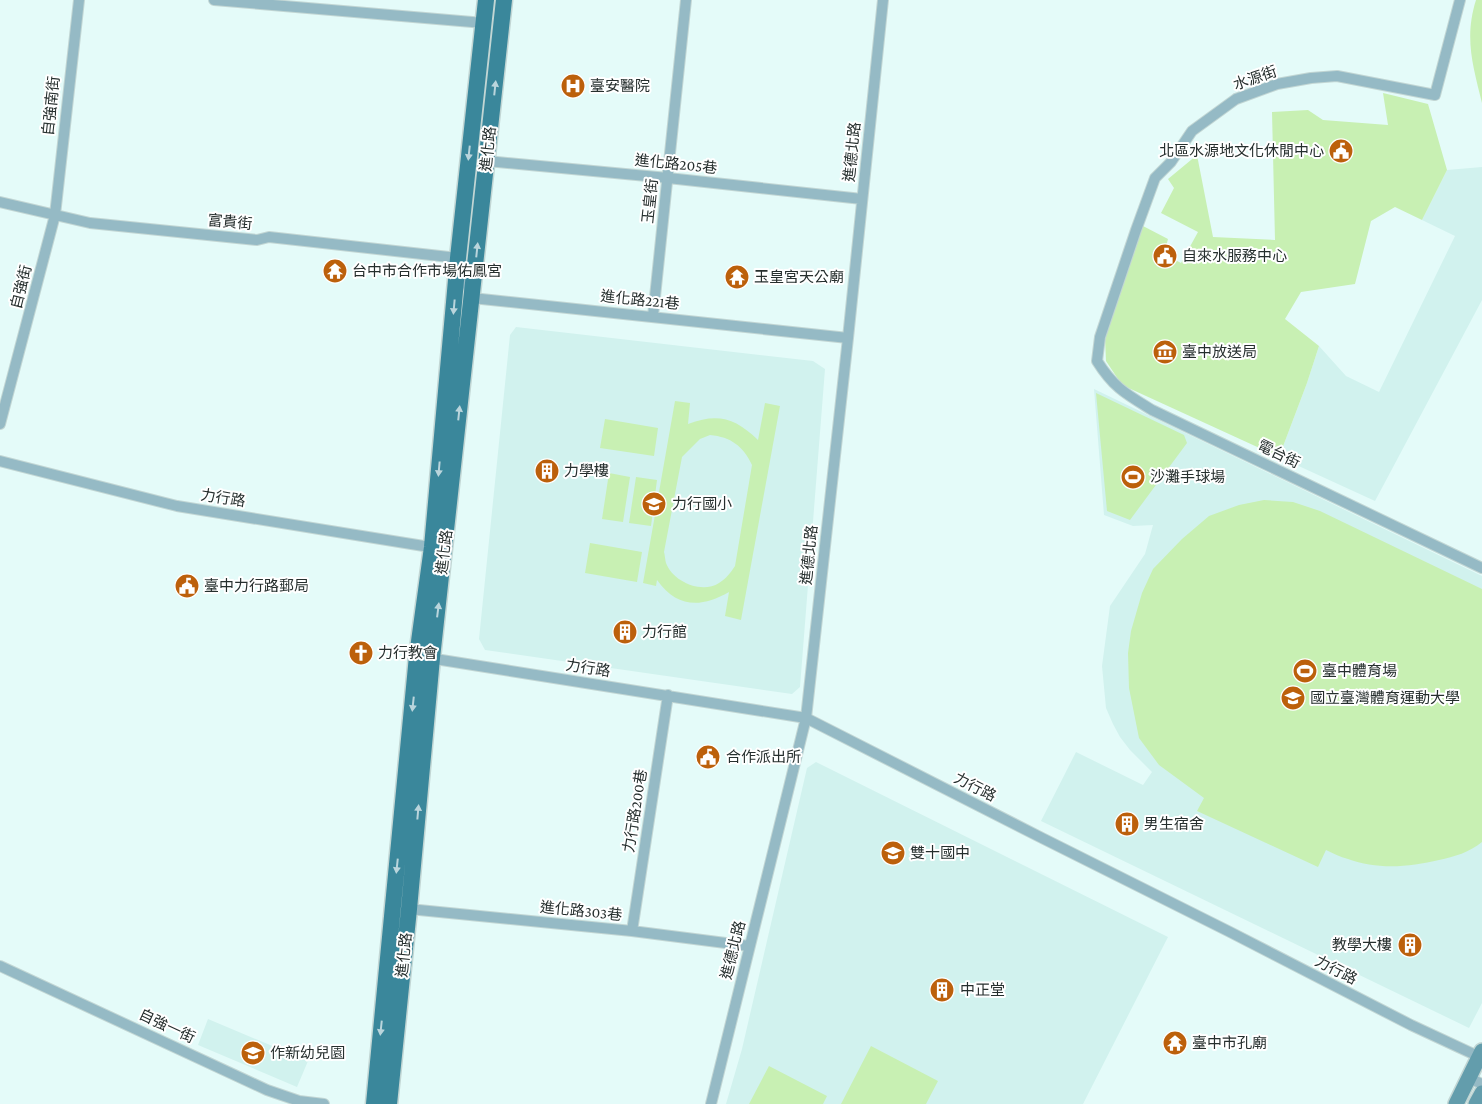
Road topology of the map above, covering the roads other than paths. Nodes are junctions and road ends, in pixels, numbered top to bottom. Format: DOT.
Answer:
graph roads {
  1 [pos="79,0"];
  2 [pos="214,0"];
  3 [pos="486,0"];
  4 [pos="504,0"];
  5 [pos="686,0"];
  6 [pos="883,0"];
  7 [pos="1460,0"];
  8 [pos="280,3"];
  9 [pos="484,23"];
  10 [pos="487,161"];
  11 [pos="668,178"];
  12 [pos="862,199"];
  13 [pos="0,202"];
  14 [pos="55,215"];
  15 [pos="458,258"];
  16 [pos="472,298"];
  17 [pos="653,316"];
  18 [pos="1100,337"];
  19 [pos="848,338"];
  20 [pos="0,424"];
  21 [pos="0,451"];
  22 [pos="0,461"];
  23 [pos="438,548"];
  24 [pos="1482,568"];
  25 [pos="425,657"];
  26 [pos="668,695"];
  27 [pos="806,718"];
  28 [pos="409,909"];
  29 [pos="632,931"];
  30 [pos="750,946"];
  31 [pos="0,966"];
  32 [pos="1481,1055"];
  33 [pos="1475,1081"];
  34 [pos="1482,1093"];
  35 [pos="324,1104"];
  36 [pos="374,1104"];
  37 [pos="388,1104"];
  38 [pos="711,1104"];
  39 [pos="1456,1104"];
  40 [pos="1476,1104"];
  1 -- 14 [label="street, 自強南街"];
  2 -- 8 [label="street"];
  3 -- 9 [label="main road, 進化路"];
  10 -- 4 [label="main road, 進化路, one-way"];
  5 -- 11 [label="street, 玉皇街"];
  6 -- 12 [label="street, 進德北路"];
  7 -- 18 [label="street, 水源街"];
  8 -- 9 [label="street"];
  9 -- 15 [label="main road, 進化路, one-way"];
  10 -- 11 [label="street, 進化路205巷"];
  16 -- 10 [label="main road, 進化路, one-way"];
  11 -- 12 [label="street, 進化路205巷"];
  11 -- 17 [label="street, 玉皇街"];
  12 -- 19 [label="street, 進德北路"];
  13 -- 14 [label="street, 富貴街"];
  14 -- 15 [label="street, 富貴街"];
  14 -- 20 [label="street, 自強街"];
  15 -- 16 [label="street"];
  15 -- 23 [label="main road, 進化路, one-way"];
  16 -- 17 [label="street, 進化路221巷"];
  23 -- 16 [label="main road, 進化路, one-way"];
  17 -- 19 [label="street, 進化路221巷"];
  18 -- 24 [label="street, 電台街"];
  19 -- 27 [label="street, 進德北路"];
  21 -- 22 [label="street"];
  22 -- 23 [label="street, 力行路"];
  23 -- 25 [label="main road, 進化路"];
  25 -- 26 [label="street, 力行路"];
  28 -- 25 [label="main road, 進化路, one-way"];
  25 -- 36 [label="main road, 進化路, one-way"];
  26 -- 27 [label="street, 力行路"];
  26 -- 29 [label="street, 力行路200巷"];
  27 -- 30 [label="street, 進德北路"];
  27 -- 32 [label="street, 力行路"];
  28 -- 29 [label="street, 進化路303巷"];
  28 -- 37 [label="main road, 進化路"];
  29 -- 30 [label="street, 進化路303巷"];
  30 -- 38 [label="street, 進德北路"];
  31 -- 35 [label="street, 自強一街"];
  32 -- 33 [label="street"];
  33 -- 39 [label="street"];
  34 -- 40 [label="street"];
}
